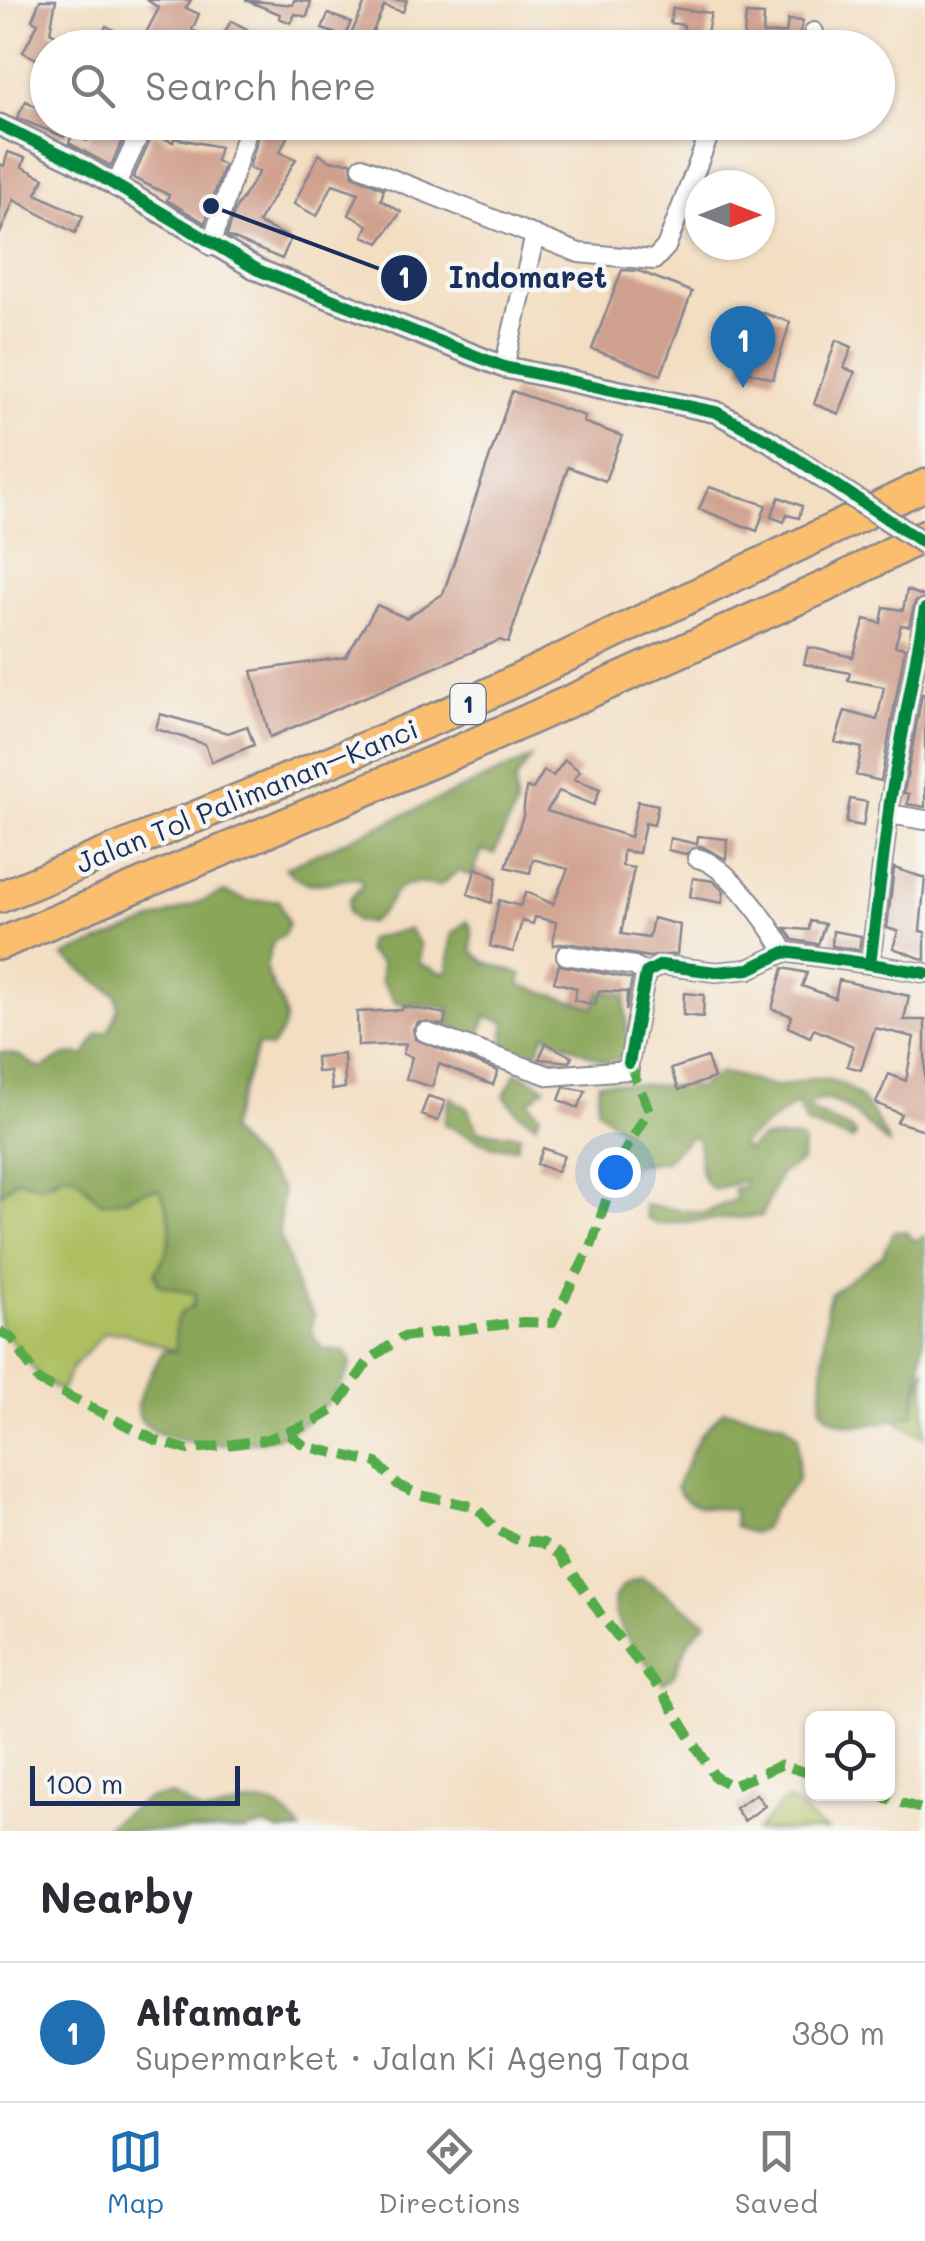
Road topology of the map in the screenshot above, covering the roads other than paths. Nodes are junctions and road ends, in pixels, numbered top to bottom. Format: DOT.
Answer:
graph roads {
  1 [pos="0,125"];
  2 [pos="30,139"];
  3 [pos="31,140"];
  4 [pos="137,140"];
  5 [pos="244,140"];
  6 [pos="707,140"];
  7 [pos="362,167"];
  8 [pos="115,187"];
  9 [pos="535,235"];
  10 [pos="212,246"];
  11 [pos="504,367"];
  12 [pos="925,486"];
  13 [pos="925,535"];
  14 [pos="925,544"];
  15 [pos="925,609"];
  16 [pos="889,814"];
  17 [pos="925,820"];
  18 [pos="697,858"];
  19 [pos="0,897"];
  20 [pos="0,944"];
  21 [pos="786,952"];
  22 [pos="566,955"];
  23 [pos="870,964"];
  24 [pos="646,973"];
  25 [pos="925,973"];
  26 [pos="426,1032"];
  1 -- 2 [label="street"];
  3 -- 8 [label="street"];
  4 -- 8 [label="street"];
  5 -- 10 [label="street"];
  6 -- 9 [label="street"];
  7 -- 9 [label="street"];
  8 -- 10 [label="street"];
  9 -- 11 [label="street"];
  10 -- 11 [label="street"];
  11 -- 14 [label="street, bridge"];
  12 -- 19 [label="highway, Jalan Tol Palimanan–Kanci / 1"];
  13 -- 20 [label="highway, Jalan Tol Palimanan–Kanci / 1"];
  15 -- 16 [label="street"];
  16 -- 17 [label="street"];
  16 -- 23 [label="street"];
  18 -- 21 [label="street"];
  21 -- 23 [label="street"];
  21 -- 24 [label="street"];
  22 -- 24 [label="street"];
  23 -- 25 [label="street"];
  24 -- 26 [label="street"];
}
